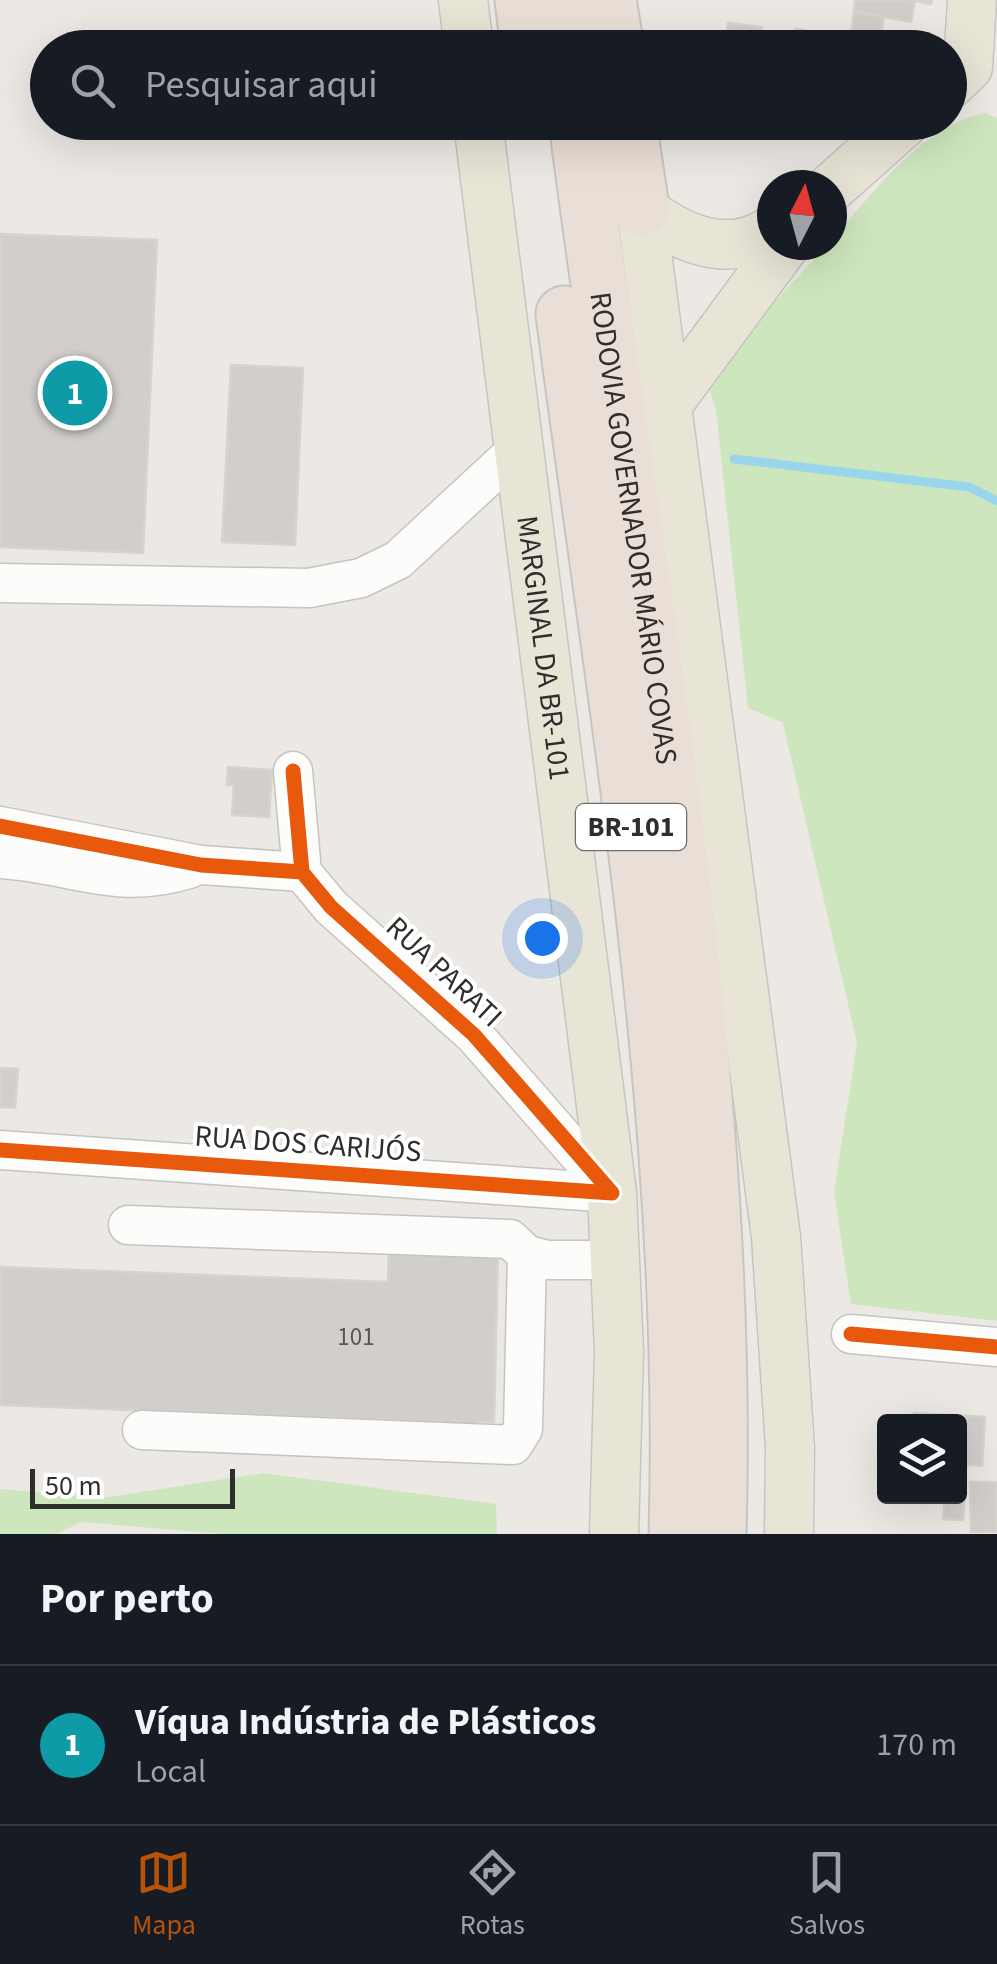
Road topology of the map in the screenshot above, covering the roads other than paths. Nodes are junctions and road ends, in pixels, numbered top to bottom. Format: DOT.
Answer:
graph roads {
  1 [pos="463,0"];
  2 [pos="522,0"];
  3 [pos="562,0"];
  4 [pos="608,0"];
  5 [pos="972,0"];
  6 [pos="467,30"];
  7 [pos="526,30"];
  8 [pos="566,30"];
  9 [pos="613,30"];
  10 [pos="971,74"];
  11 [pos="480,140"];
  12 [pos="541,140"];
  13 [pos="579,140"];
  14 [pos="631,140"];
  15 [pos="885,140"];
  16 [pos="847,174"];
  17 [pos="641,208"];
  18 [pos="757,236"];
  19 [pos="774,260"];
  20 [pos="668,405"];
  21 [pos="519,448"];
  22 [pos="0,583"];
  23 [pos="293,771"];
  24 [pos="0,826"];
  25 [pos="0,859"];
  26 [pos="201,865"];
  27 [pos="302,872"];
  28 [pos="0,1150"];
  29 [pos="612,1193"];
  30 [pos="128,1225"];
  31 [pos="527,1255"];
  32 [pos="617,1260"];
  33 [pos="851,1334"];
  34 [pos="997,1347"];
  35 [pos="142,1430"];
  36 [pos="614,1534"];
  37 [pos="677,1534"];
  38 [pos="718,1534"];
  39 [pos="790,1534"];
  1 -- 6 [label="main road"];
  2 -- 7 [label="highway"];
  3 -- 8 [label="highway"];
  4 -- 9 [label="highway"];
  5 -- 10 [label="main road"];
  11 -- 21 [label="main road, MARGINAL DA BR-101"];
  12 -- 37 [label="highway, RODOVIA GOVERNADOR MÁRIO COVAS / BR-101"];
  13 -- 38 [label="highway, RODOVIA GOVERNADOR MÁRIO COVAS / BR-101"];
  14 -- 17 [label="highway"];
  15 -- 16 [label="main road"];
  17 -- 18 [label="main road"];
  17 -- 20 [label="main road"];
  19 -- 20 [label="main road"];
  20 -- 39 [label="main road"];
  21 -- 22 [label="street"];
  21 -- 29 [label="main road, MARGINAL DA BR-101"];
  23 -- 27 [label="street"];
  24 -- 26 [label="street"];
  25 -- 26 [label="street"];
  26 -- 27 [label="street"];
  27 -- 29 [label="street, RUA PARATI"];
  28 -- 29 [label="street, RUA DOS CARIJÓS"];
  29 -- 32 [label="main road, MARGINAL DA BR-101"];
  30 -- 31 [label="street"];
  31 -- 32 [label="street"];
  31 -- 35 [label="street"];
  32 -- 36 [label="main road, MARGINAL DA BR-101"];
  33 -- 34 [label="street"];
}
